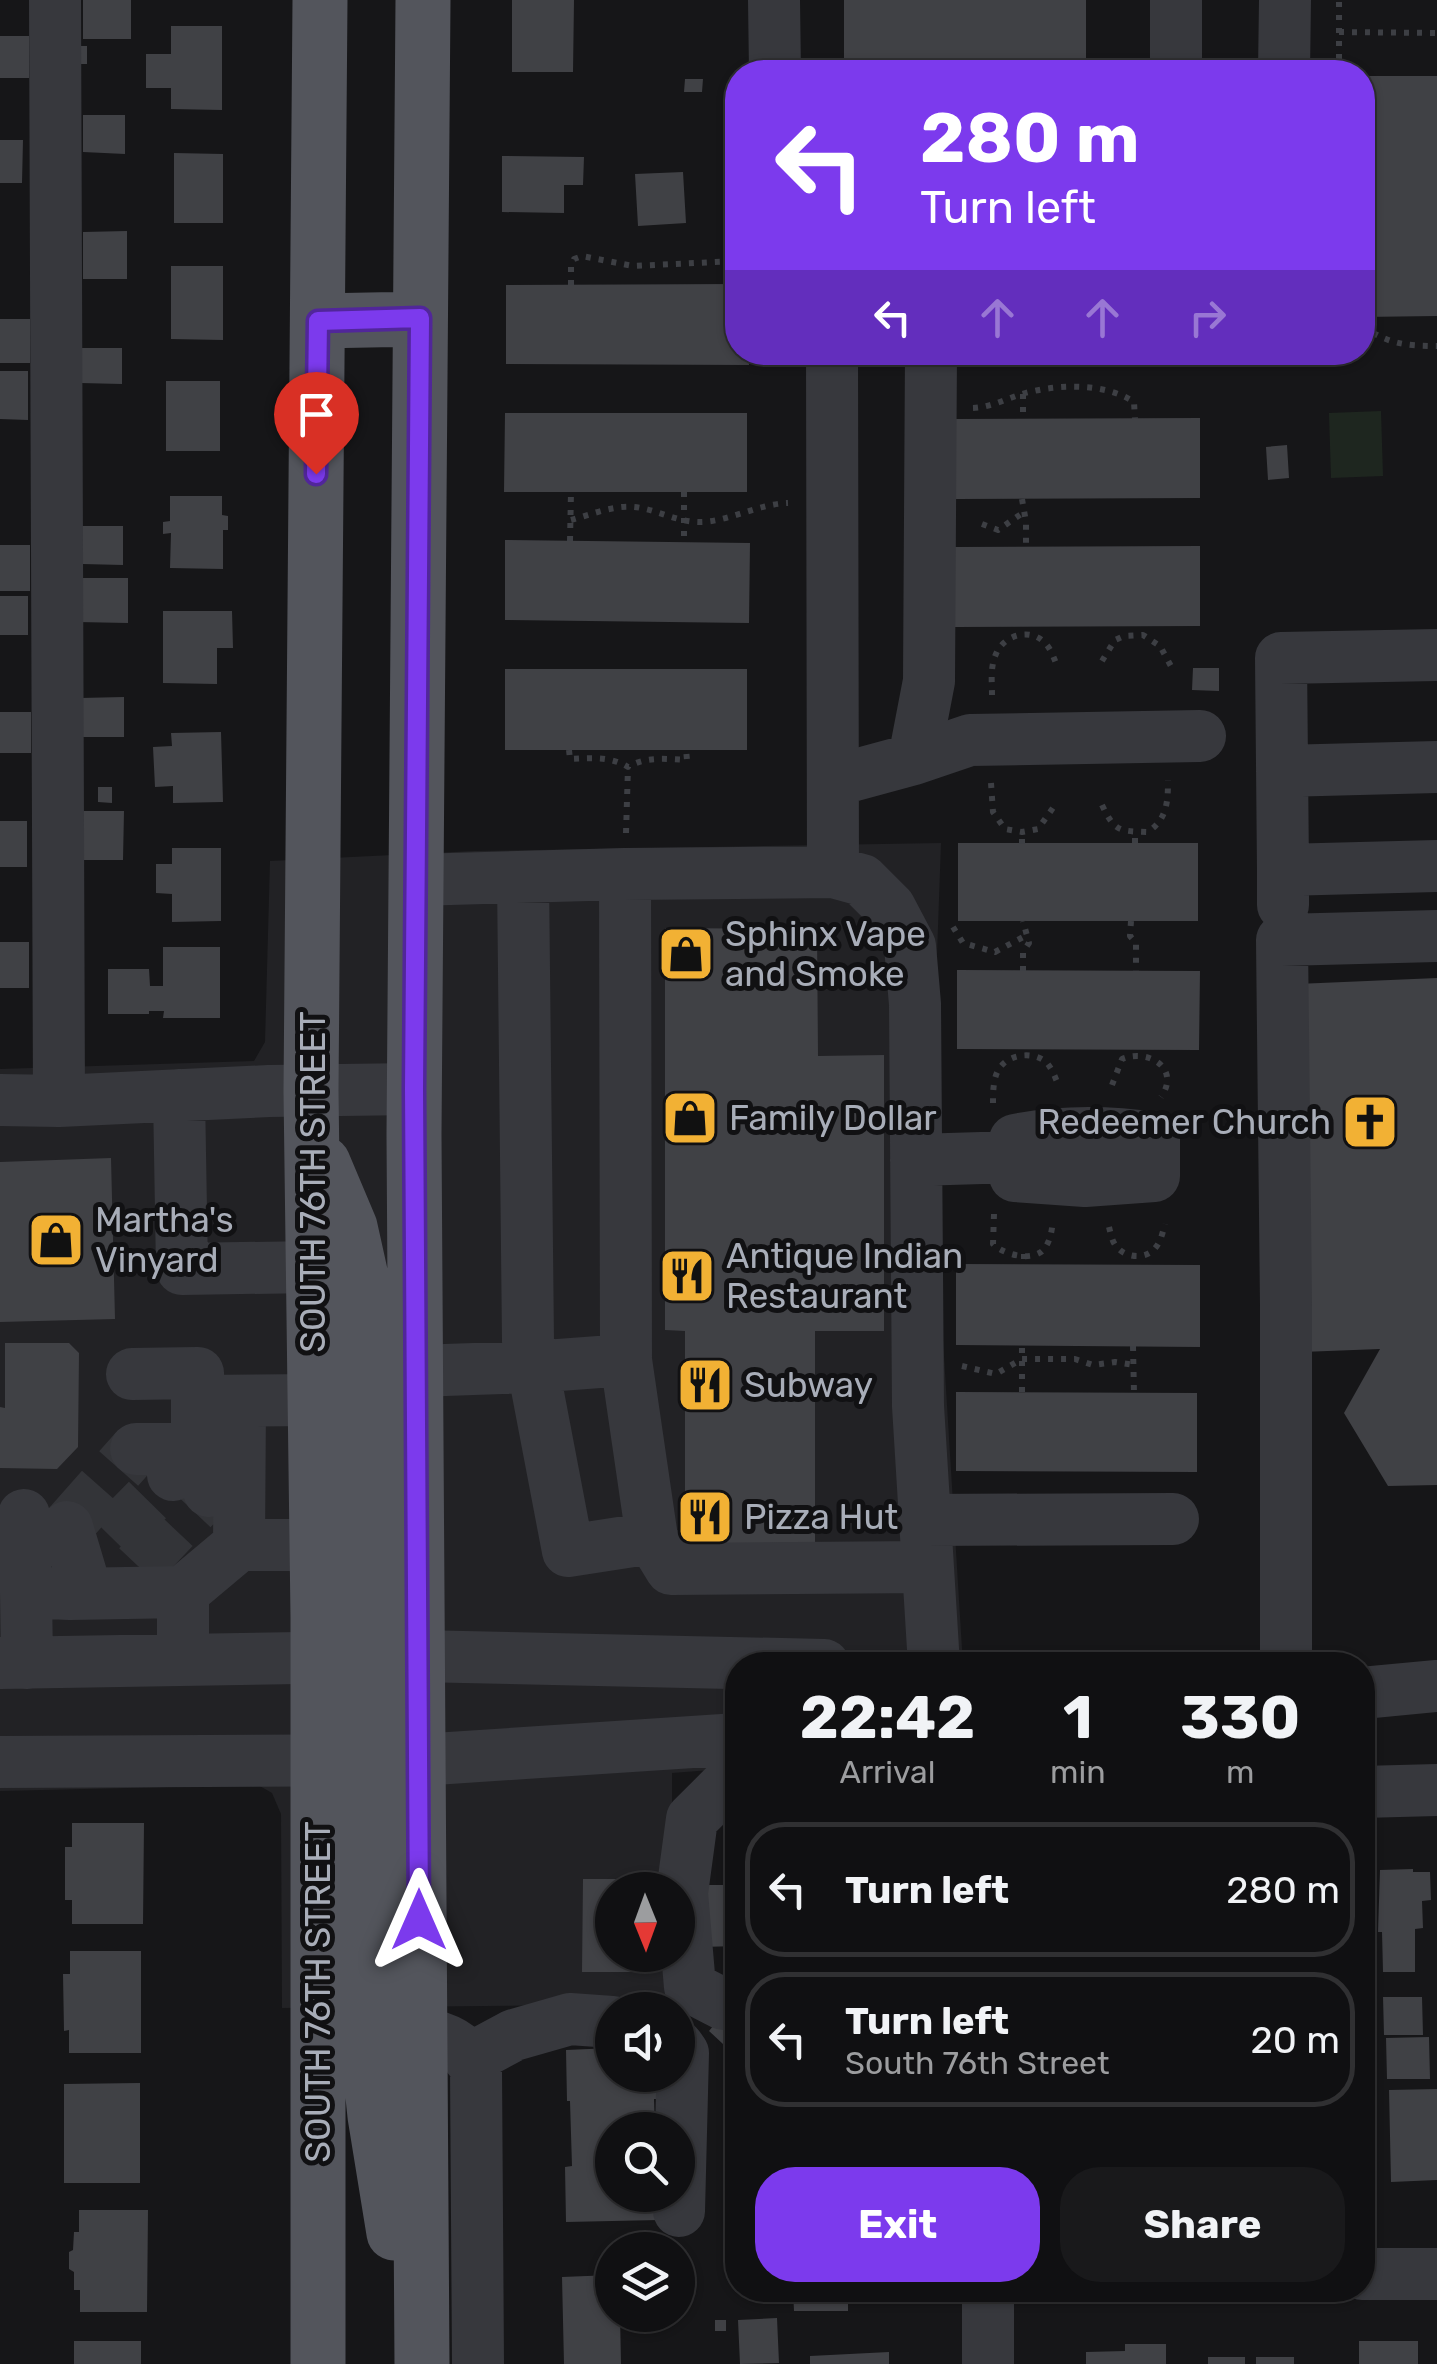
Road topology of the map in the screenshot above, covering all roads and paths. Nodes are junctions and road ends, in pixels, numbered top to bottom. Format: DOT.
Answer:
graph roads {
  1 [pos="55,0"];
  2 [pos="320,0"];
  3 [pos="423,0"];
  4 [pos="774,0"];
  5 [pos="1176,0"];
  6 [pos="1285,0"];
  7 [pos="1339,0"];
  8 [pos="1339,32"];
  9 [pos="1437,33"];
  10 [pos="775,60"];
  11 [pos="1176,60"];
  12 [pos="1284,60"];
  13 [pos="1338,60"];
  14 [pos="725,262"];
  15 [pos="571,285"];
  16 [pos="420,318"];
  17 [pos="318,321"];
  18 [pos="1375,334"];
  19 [pos="1437,346"];
  20 [pos="832,365"];
  21 [pos="931,365"];
  22 [pos="1023,394"];
  23 [pos="968,409"];
  24 [pos="1135,418"];
  25 [pos="1023,419"];
  26 [pos="571,492"];
  27 [pos="684,492"];
  28 [pos="1022,499"];
  29 [pos="784,502"];
  30 [pos="1024,512"];
  31 [pos="570,520"];
  32 [pos="684,521"];
  33 [pos="982,524"];
  34 [pos="570,541"];
  35 [pos="684,542"];
  36 [pos="1026,547"];
  37 [pos="1437,655"];
  38 [pos="1102,661"];
  39 [pos="1056,664"];
  40 [pos="1172,668"];
  41 [pos="992,670"];
  42 [pos="1200,736"];
  43 [pos="570,750"];
  44 [pos="686,750"];
  45 [pos="914,760"];
  46 [pos="628,767"];
  47 [pos="1437,767"];
  48 [pos="1282,771"];
  49 [pos="833,781"];
  50 [pos="990,805"];
  51 [pos="1055,805"];
  52 [pos="1102,805"];
  53 [pos="1168,805"];
  54 [pos="627,806"];
  55 [pos="1022,832"];
  56 [pos="1136,832"];
  57 [pos="1022,844"];
  58 [pos="1135,844"];
  59 [pos="1437,866"];
  60 [pos="1283,870"];
  61 [pos="832,872"];
  62 [pos="624,874"];
  63 [pos="524,878"];
  64 [pos="416,880"];
  65 [pos="890,908"];
  66 [pos="1023,921"];
  67 [pos="1130,921"];
  68 [pos="1027,935"];
  69 [pos="1437,936"];
  70 [pos="1282,940"];
  71 [pos="1023,971"];
  72 [pos="1136,971"];
  73 [pos="1058,1084"];
  74 [pos="1112,1085"];
  75 [pos="414,1089"];
  76 [pos="1167,1089"];
  77 [pos="993,1090"];
  78 [pos="179,1095"];
  79 [pos="0,1100"];
  80 [pos="59,1100"];
  81 [pos="311,1114"];
  82 [pos="1015,1156"];
  83 [pos="916,1160"];
  84 [pos="994,1220"];
  85 [pos="1164,1224"];
  86 [pos="1053,1226"];
  87 [pos="1109,1227"];
  88 [pos="1024,1254"];
  89 [pos="1024,1264"];
  90 [pos="314,1267"];
  91 [pos="918,1313"];
  92 [pos="1022,1346"];
  93 [pos="1133,1346"];
  94 [pos="1022,1359"];
  95 [pos="626,1360"];
  96 [pos="1134,1365"];
  97 [pos="532,1367"];
  98 [pos="416,1371"];
  99 [pos="132,1374"];
  100 [pos="1022,1392"];
  101 [pos="1134,1393"];
  102 [pos="315,1400"];
  103 [pos="191,1445"];
  104 [pos="1172,1519"];
  105 [pos="652,1538"];
  106 [pos="925,1544"];
  107 [pos="240,1545"];
  108 [pos="317,1545"];
  109 [pos="183,1592"];
  110 [pos="933,1652"];
  111 [pos="1286,1652"];
  112 [pos="341,1656"];
  113 [pos="418,1656"];
  114 [pos="183,1659"];
  115 [pos="626,1660"];
  116 [pos="725,1662"];
  117 [pos="14,1663"];
  118 [pos="1375,1677"];
  119 [pos="1437,1678"];
  120 [pos="1437,1686"];
  121 [pos="1375,1692"];
  122 [pos="680,1741"];
  123 [pos="341,1760"];
  124 [pos="418,1760"];
  125 [pos="0,1762"];
  126 [pos="725,1771"];
  127 [pos="725,1785"];
  128 [pos="1437,1790"];
  129 [pos="1375,1792"];
  130 [pos="725,2004"];
  131 [pos="595,2021"];
  132 [pos="420,2032"];
  133 [pos="471,2058"];
  134 [pos="1375,2274"];
  135 [pos="1437,2274"];
  136 [pos="988,2302"];
  137 [pos="318,2364"];
  138 [pos="418,2364"];
  139 [pos="478,2364"];
  140 [pos="988,2364"];
  1 -- 80 [label="street"];
  2 -- 17 [label="main road, SOUTH 76TH STREET"];
  3 -- 16 [label="main road"];
  4 -- 10 [label="street"];
  5 -- 11 [label="street"];
  6 -- 12 [label="street"];
  7 -- 8 [label="path"];
  8 -- 9 [label="path"];
  8 -- 13 [label="path"];
  14 -- 15 [label="path"];
  16 -- 17 [label="main road"];
  16 -- 64 [label="main road"];
  17 -- 81 [label="main road, SOUTH 76TH STREET"];
  18 -- 19 [label="path"];
  20 -- 49 [label="street"];
  21 -- 45 [label="street"];
  22 -- 23 [label="path"];
  22 -- 24 [label="path"];
  22 -- 25 [label="path"];
  26 -- 31 [label="path"];
  27 -- 32 [label="path"];
  28 -- 30 [label="path"];
  29 -- 32 [label="path"];
  30 -- 33 [label="path"];
  30 -- 36 [label="path"];
  31 -- 32 [label="path"];
  31 -- 34 [label="path"];
  32 -- 35 [label="path"];
  37 -- 48 [label="street"];
  38 -- 40 [label="path"];
  39 -- 41 [label="path"];
  42 -- 45 [label="street"];
  43 -- 46 [label="path"];
  44 -- 46 [label="path"];
  45 -- 49 [label="street"];
  46 -- 54 [label="path"];
  47 -- 48 [label="street"];
  48 -- 60 [label="street"];
  49 -- 61 [label="street"];
  50 -- 55 [label="path"];
  51 -- 55 [label="path"];
  52 -- 56 [label="path"];
  53 -- 56 [label="path"];
  55 -- 57 [label="path"];
  56 -- 58 [label="path"];
  59 -- 60 [label="street"];
  60 -- 70 [label="street"];
  61 -- 62 [label="street"];
  61 -- 65 [label="street"];
  62 -- 63 [label="street"];
  62 -- 95 [label="street"];
  63 -- 64 [label="street"];
  63 -- 97 [label="street"];
  64 -- 75 [label="main road"];
  65 -- 68 [label="path"];
  65 -- 83 [label="street"];
  66 -- 68 [label="path"];
  67 -- 72 [label="path"];
  68 -- 71 [label="path"];
  69 -- 70 [label="street"];
  70 -- 111 [label="street"];
  73 -- 77 [label="path"];
  74 -- 76 [label="path"];
  75 -- 81 [label="street"];
  75 -- 98 [label="main road"];
  78 -- 80 [label="street"];
  78 -- 81 [label="street"];
  78 -- 90 [label="street"];
  79 -- 80 [label="street"];
  81 -- 90 [label="main road, SOUTH 76TH STREET"];
  81 -- 112 [label="main road"];
  82 -- 83 [label="street"];
  83 -- 91 [label="street"];
  84 -- 88 [label="path"];
  85 -- 87 [label="path"];
  86 -- 88 [label="path"];
  88 -- 89 [label="path"];
  90 -- 102 [label="main road, SOUTH 76TH STREET"];
  91 -- 94 [label="path"];
  91 -- 106 [label="street"];
  92 -- 94 [label="path"];
  93 -- 96 [label="path"];
  94 -- 96 [label="path"];
  94 -- 100 [label="path"];
  95 -- 97 [label="street"];
  95 -- 105 [label="street"];
  96 -- 101 [label="path"];
  97 -- 98 [label="street"];
  97 -- 105 [label="street"];
  98 -- 113 [label="main road"];
  99 -- 103 [label="street"];
  102 -- 103 [label="street"];
  102 -- 108 [label="main road, SOUTH 76TH STREET"];
  103 -- 107 [label="street"];
  104 -- 106 [label="street"];
  105 -- 106 [label="street"];
  106 -- 110 [label="street"];
  107 -- 108 [label="street"];
  107 -- 109 [label="street"];
  108 -- 112 [label="main road, SOUTH 76TH STREET"];
  109 -- 114 [label="street"];
  109 -- 117 [label="street"];
  112 -- 113 [label="street"];
  112 -- 114 [label="street"];
  112 -- 123 [label="main road"];
  112 -- 124 [label="main road"];
  113 -- 115 [label="street"];
  113 -- 124 [label="main road"];
  114 -- 117 [label="street"];
  115 -- 116 [label="street"];
  115 -- 122 [label="street"];
  118 -- 119 [label="street"];
  120 -- 121 [label="street"];
  122 -- 124 [label="street"];
  122 -- 126 [label="street"];
  123 -- 124 [label="street"];
  123 -- 125 [label="street"];
  123 -- 137 [label="main road, SOUTH 76TH STREET"];
  123 -- 138 [label="main road"];
  124 -- 132 [label="main road"];
  127 -- 130 [label="street"];
  128 -- 129 [label="street"];
  131 -- 133 [label="street"];
  132 -- 133 [label="street"];
  132 -- 138 [label="main road"];
  133 -- 139 [label="street"];
  134 -- 135 [label="street"];
  136 -- 140 [label="street"];
}
